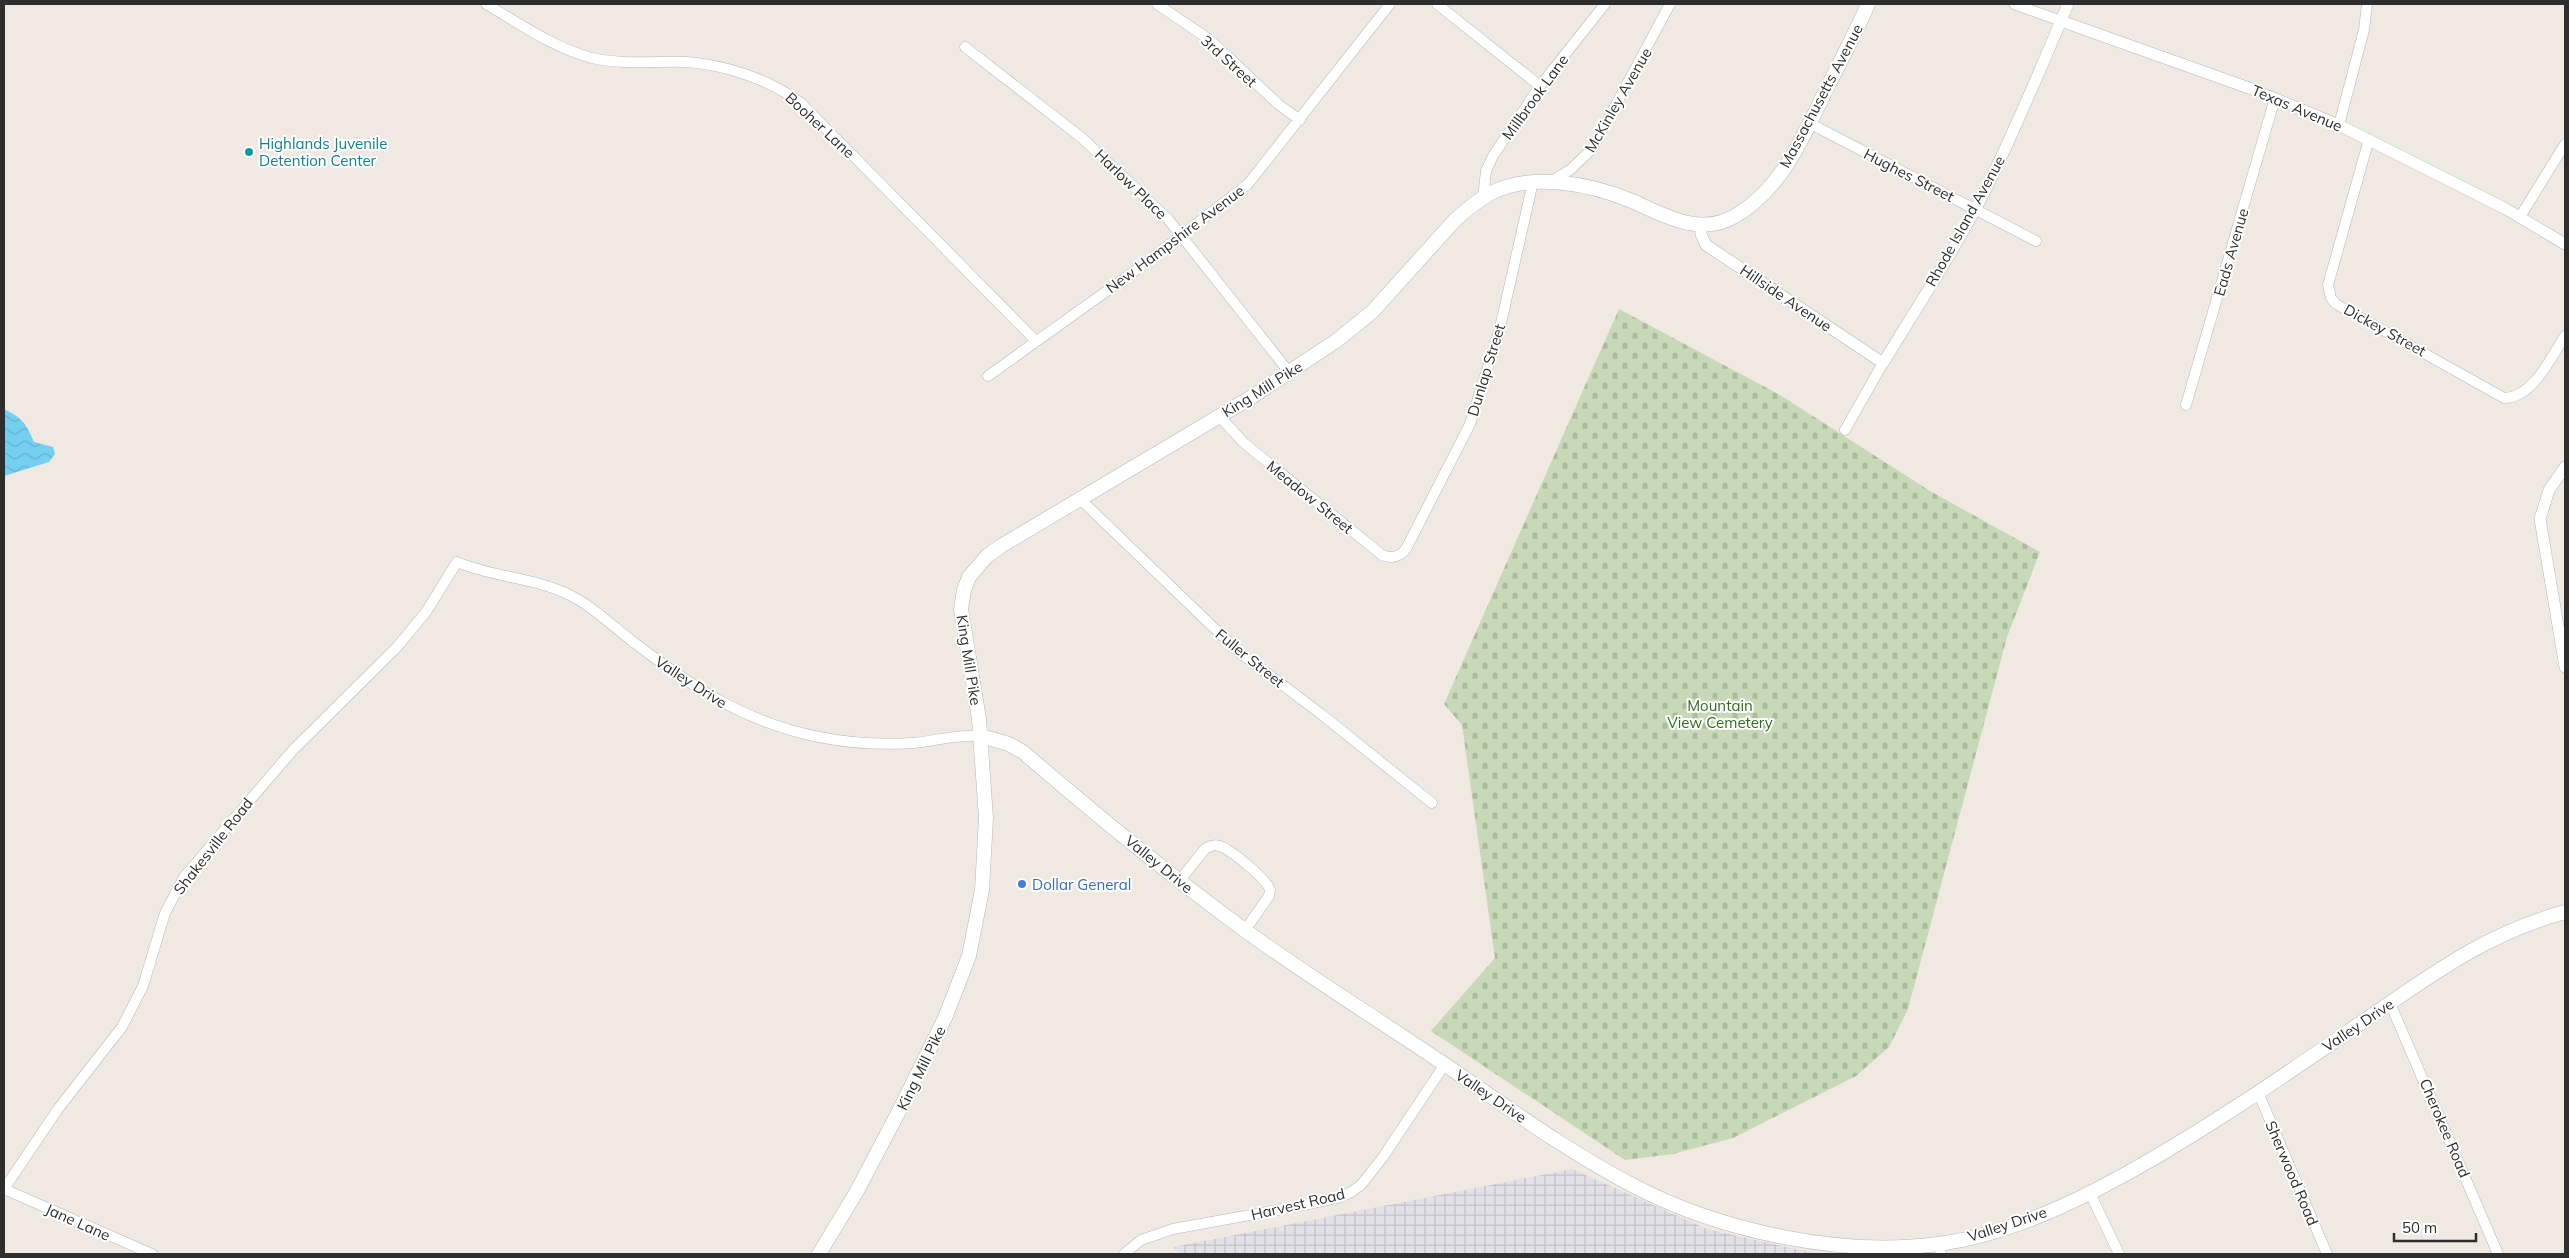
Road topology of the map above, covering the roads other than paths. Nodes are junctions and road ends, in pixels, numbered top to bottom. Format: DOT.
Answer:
graph roads {
  1 [pos="486,4"];
  2 [pos="1156,4"];
  3 [pos="1390,4"];
  4 [pos="1437,4"];
  5 [pos="1605,4"];
  6 [pos="1670,4"];
  7 [pos="1868,4"];
  8 [pos="2014,4"];
  9 [pos="2068,4"];
  10 [pos="2367,4"];
  11 [pos="2061,21"];
  12 [pos="965,47"];
  13 [pos="1540,86"];
  14 [pos="2275,98"];
  15 [pos="1300,120"];
  16 [pos="1809,124"];
  17 [pos="2339,125"];
  18 [pos="2369,139"];
  19 [pos="2565,144"];
  20 [pos="1534,182"];
  21 [pos="1550,182"];
  22 [pos="1482,198"];
  23 [pos="1975,209"];
  24 [pos="2520,217"];
  25 [pos="1700,225"];
  26 [pos="1183,236"];
  27 [pos="2036,241"];
  28 [pos="2565,244"];
  29 [pos="2565,336"];
  30 [pos="1036,341"];
  31 [pos="1883,363"];
  32 [pos="1289,372"];
  33 [pos="988,376"];
  34 [pos="2186,405"];
  35 [pos="1219,416"];
  36 [pos="1845,430"];
  37 [pos="2565,467"];
  38 [pos="1080,498"];
  39 [pos="1406,547"];
  40 [pos="457,562"];
  41 [pos="2565,667"];
  42 [pos="981,736"];
  43 [pos="1432,803"];
  44 [pos="1180,880"];
  45 [pos="2565,912"];
  46 [pos="1245,930"];
  47 [pos="2390,1003"];
  48 [pos="1445,1064"];
  49 [pos="2258,1092"];
  50 [pos="4,1189"];
  51 [pos="2090,1193"];
  52 [pos="1940,1249"];
  53 [pos="152,1254"];
  54 [pos="819,1254"];
  55 [pos="1124,1254"];
  56 [pos="2119,1254"];
  57 [pos="2327,1254"];
  58 [pos="2498,1254"];
  1 -- 30 [label="street, Booher Lane"];
  2 -- 15 [label="street, 3rd Street"];
  3 -- 15 [label="street, New Hampshire Avenue"];
  4 -- 13 [label="street"];
  5 -- 13 [label="street, Millbrook Lane"];
  6 -- 21 [label="street, McKinley Avenue"];
  7 -- 16 [label="main road, Massachusetts Avenue"];
  8 -- 11 [label="street, Texas Avenue"];
  9 -- 11 [label="street, Rhode Island Avenue"];
  10 -- 17 [label="street"];
  11 -- 14 [label="street, Texas Avenue"];
  11 -- 23 [label="street, Rhode Island Avenue"];
  12 -- 26 [label="street, Harlow Place"];
  13 -- 22 [label="street, Millbrook Lane"];
  14 -- 17 [label="street, Texas Avenue"];
  14 -- 34 [label="street, Eads Avenue"];
  15 -- 26 [label="street, New Hampshire Avenue"];
  16 -- 23 [label="street, Hughes Street"];
  16 -- 25 [label="main road, Massachusetts Avenue"];
  17 -- 18 [label="street, Texas Avenue"];
  18 -- 24 [label="street, Texas Avenue"];
  18 -- 29 [label="street, Dickey Street"];
  19 -- 24 [label="street"];
  20 -- 21 [label="main road"];
  20 -- 22 [label="main road, King Mill Pike"];
  20 -- 39 [label="street, Dunlap Street"];
  21 -- 25 [label="main road, Massachusetts Avenue"];
  22 -- 32 [label="main road, King Mill Pike"];
  23 -- 27 [label="street, Hughes Street"];
  23 -- 31 [label="street, Rhode Island Avenue"];
  24 -- 28 [label="street, Texas Avenue"];
  25 -- 31 [label="street, Hillside Avenue"];
  26 -- 30 [label="street, New Hampshire Avenue"];
  26 -- 32 [label="street, Harlow Place"];
  30 -- 33 [label="street, New Hampshire Avenue"];
  31 -- 36 [label="street, Rhode Island Avenue"];
  32 -- 35 [label="main road, King Mill Pike"];
  35 -- 38 [label="main road, King Mill Pike"];
  35 -- 39 [label="street, Meadow Street"];
  37 -- 41 [label="street"];
  38 -- 42 [label="main road, King Mill Pike"];
  38 -- 43 [label="street, Fuller Street"];
  40 -- 42 [label="street, Valley Drive"];
  40 -- 50 [label="street, Shakesville Road"];
  42 -- 44 [label="main road, Valley Drive"];
  42 -- 54 [label="main road, King Mill Pike"];
  44 -- 46 [label="main road, Valley Drive"];
  44 -- 46 [label="street"];
  45 -- 47 [label="main road, Valley Drive"];
  46 -- 48 [label="main road, Valley Drive"];
  47 -- 49 [label="main road, Valley Drive"];
  47 -- 58 [label="street, Cherokee Road"];
  48 -- 52 [label="main road, Valley Drive"];
  48 -- 55 [label="street, Harvest Road"];
  49 -- 51 [label="main road, Valley Drive"];
  49 -- 57 [label="street, Sherwood Road"];
  50 -- 53 [label="street, Jane Lane"];
  51 -- 52 [label="main road, Valley Drive"];
  51 -- 56 [label="street"];
}
